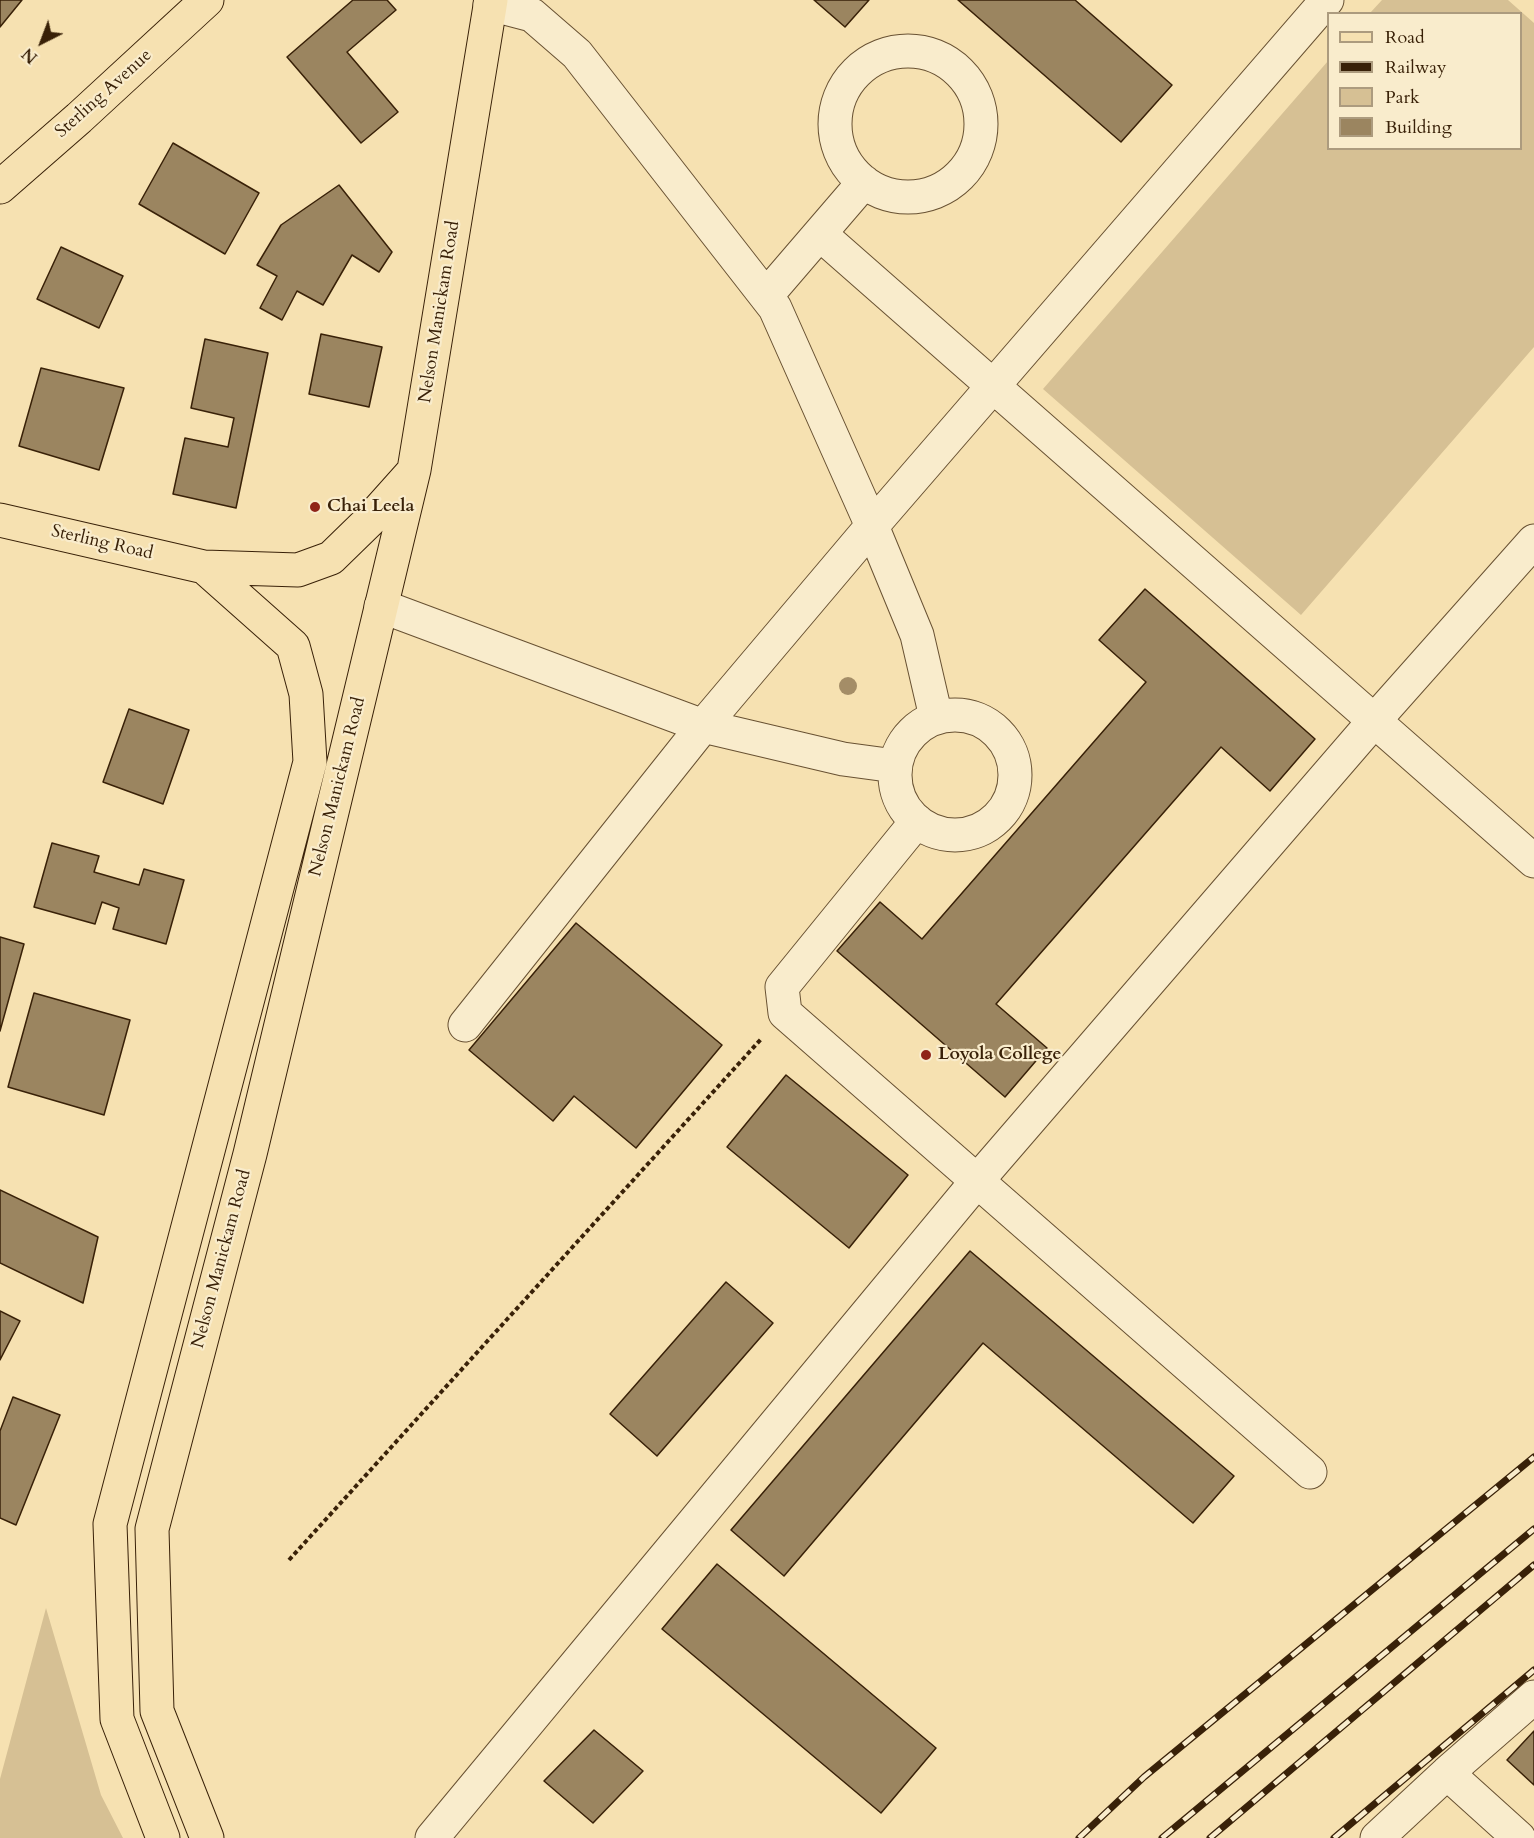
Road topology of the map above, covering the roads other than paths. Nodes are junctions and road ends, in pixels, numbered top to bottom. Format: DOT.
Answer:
graph roads {
  1 [pos="207,0"];
  2 [pos="1327,0"];
  3 [pos="490,2"];
  4 [pos="864,182"];
  5 [pos="0,187"];
  6 [pos="820,234"];
  7 [pos="766,296"];
  8 [pos="993,386"];
  9 [pos="414,470"];
  10 [pos="0,520"];
  11 [pos="872,526"];
  12 [pos="1534,541"];
  13 [pos="204,567"];
  14 [pos="381,606"];
  15 [pos="936,717"];
  16 [pos="1374,721"];
  17 [pos="704,726"];
  18 [pos="895,766"];
  19 [pos="917,821"];
  20 [pos="1534,861"];
  21 [pos="465,1025"];
  22 [pos="977,1181"];
  23 [pos="1310,1472"];
  24 [pos="112,1566"];
  25 [pos="153,1566"];
  26 [pos="1534,1697"];
  27 [pos="1447,1773"];
  28 [pos="163,1838"];
  29 [pos="207,1838"];
  30 [pos="432,1838"];
  31 [pos="1377,1838"];
  32 [pos="1519,1838"];
  1 -- 5 [label="main road, Sterling Avenue"];
  2 -- 8 [label="street"];
  3 -- 7 [label="street"];
  3 -- 9 [label="main road, Nelson Manickam Road"];
  4 -- 4 [label="street"];
  4 -- 6 [label="street"];
  6 -- 7 [label="street"];
  6 -- 8 [label="street"];
  7 -- 11 [label="street"];
  8 -- 11 [label="street"];
  8 -- 16 [label="street"];
  9 -- 13 [label="main road, Sterling Road"];
  9 -- 14 [label="main road, Nelson Manickam Road"];
  10 -- 13 [label="main road, Sterling Road"];
  11 -- 15 [label="street"];
  11 -- 17 [label="street"];
  12 -- 16 [label="street"];
  13 -- 24 [label="main road, Nelson Manickam Road"];
  14 -- 17 [label="street"];
  14 -- 25 [label="main road, Nelson Manickam Road"];
  15 -- 18 [label="street"];
  15 -- 19 [label="street"];
  16 -- 20 [label="street"];
  16 -- 22 [label="street"];
  17 -- 18 [label="street"];
  17 -- 21 [label="street"];
  18 -- 19 [label="street"];
  19 -- 22 [label="street"];
  22 -- 23 [label="street"];
  22 -- 30 [label="street"];
  24 -- 25 [label="main road"];
  24 -- 28 [label="main road, Nelson Manickam Road"];
  25 -- 29 [label="main road, Nelson Manickam Road"];
  26 -- 27 [label="street"];
  27 -- 31 [label="street"];
  27 -- 32 [label="street"];
}
